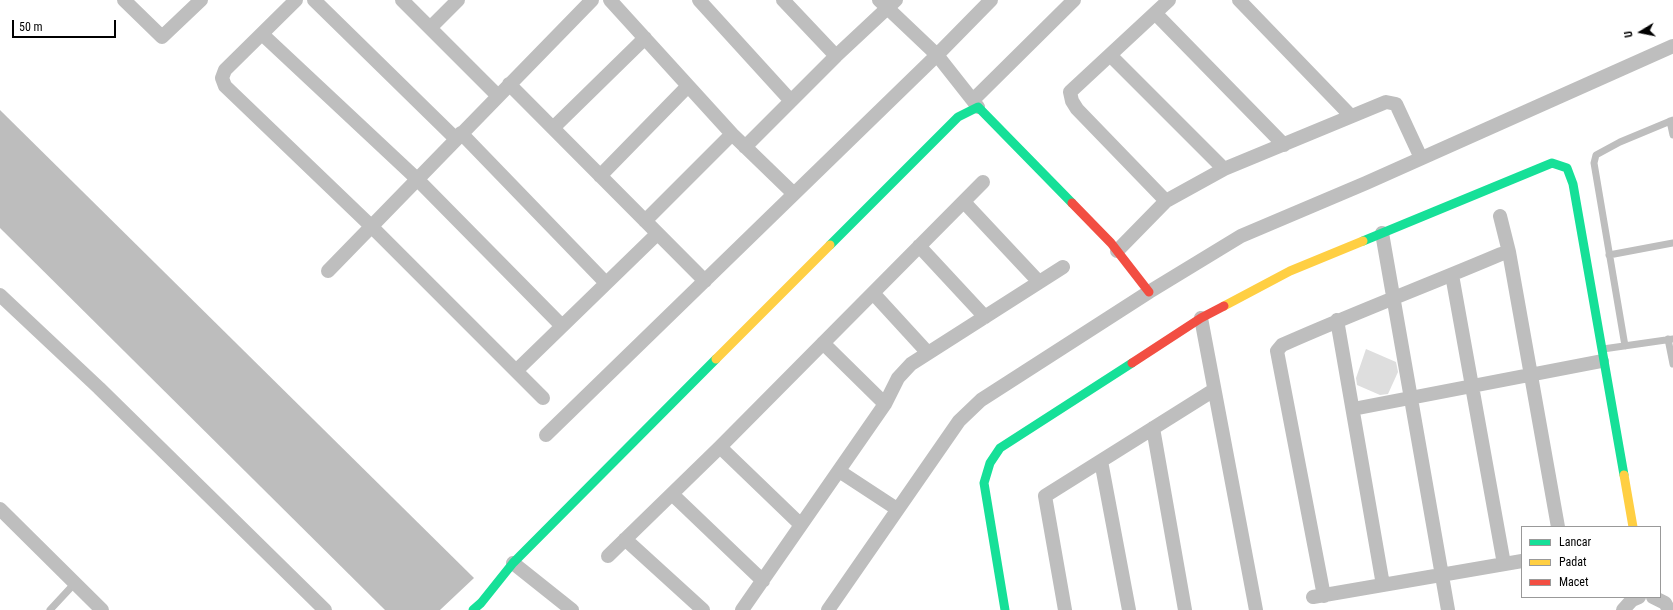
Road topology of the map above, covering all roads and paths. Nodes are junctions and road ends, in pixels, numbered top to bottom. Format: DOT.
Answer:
graph roads {
  1 [pos="201,0"];
  2 [pos="296,0"];
  3 [pos="314,0"];
  4 [pos="402,0"];
  5 [pos="458,0"];
  6 [pos="592,0"];
  7 [pos="610,0"];
  8 [pos="699,0"];
  9 [pos="783,0"];
  10 [pos="991,0"];
  11 [pos="1074,0"];
  12 [pos="1169,0"];
  13 [pos="1239,0"];
  14 [pos="126,1"];
  15 [pos="888,3"];
  16 [pos="1155,13"];
  17 [pos="430,28"];
  18 [pos="262,34"];
  19 [pos="645,38"];
  20 [pos="1673,46"];
  21 [pos="936,55"];
  22 [pos="1110,55"];
  23 [pos="836,56"];
  24 [pos="509,84"];
  25 [pos="688,86"];
  26 [pos="498,95"];
  27 [pos="791,101"];
  28 [pos="976,104"];
  29 [pos="1351,116"];
  30 [pos="1672,120"];
  31 [pos="553,128"];
  32 [pos="732,134"];
  33 [pos="1673,134"];
  34 [pos="459,136"];
  35 [pos="1284,145"];
  36 [pos="745,147"];
  37 [pos="1421,158"];
  38 [pos="1224,169"];
  39 [pos="600,176"];
  40 [pos="417,179"];
  41 [pos="983,182"];
  42 [pos="794,194"];
  43 [pos="1166,201"];
  44 [pos="964,202"];
  45 [pos="1500,216"];
  46 [pos="644,221"];
  47 [pos="372,227"];
  48 [pos="1382,233"];
  49 [pos="657,234"];
  50 [pos="1673,243"];
  51 [pos="920,246"];
  52 [pos="1117,251"];
  53 [pos="1509,252"];
  54 [pos="1609,255"];
  55 [pos="1063,267"];
  56 [pos="328,271"];
  57 [pos="1452,275"];
  58 [pos="705,281"];
  59 [pos="1039,282"];
  60 [pos="606,283"];
  61 [pos="1149,292"];
  62 [pos="873,293"];
  63 [pos="0,295"];
  64 [pos="1394,298"];
  65 [pos="985,317"];
  66 [pos="1201,318"];
  67 [pos="1337,320"];
  68 [pos="562,326"];
  69 [pos="1671,339"];
  70 [pos="823,343"];
  71 [pos="1625,346"];
  72 [pos="928,353"];
  73 [pos="1602,356"];
  74 [pos="1673,364"];
  75 [pos="517,370"];
  76 [pos="1530,376"];
  77 [pos="1473,387"];
  78 [pos="1214,390"];
  79 [pos="543,398"];
  80 [pos="1410,399"];
  81 [pos="884,404"];
  82 [pos="1353,409"];
  83 [pos="1154,428"];
  84 [pos="546,435"];
  85 [pos="720,447"];
  86 [pos="1101,461"];
  87 [pos="839,471"];
  88 [pos="672,494"];
  89 [pos="0,509"];
  90 [pos="897,509"];
  91 [pos="801,525"];
  92 [pos="1558,526"];
  93 [pos="1633,526"];
  94 [pos="625,540"];
  95 [pos="608,556"];
  96 [pos="1521,561"];
  97 [pos="513,563"];
  98 [pos="1504,564"];
  99 [pos="1441,574"];
  100 [pos="763,581"];
  101 [pos="75,583"];
  102 [pos="1383,585"];
  103 [pos="1637,598"];
  104 [pos="1655,598"];
  105 [pos="480,608"];
  106 [pos="50,610"];
  107 [pos="102,610"];
  108 [pos="325,610"];
  109 [pos="572,610"];
  110 [pos="703,610"];
  111 [pos="742,610"];
  112 [pos="828,610"];
  113 [pos="1005,610"];
  114 [pos="1066,610"];
  115 [pos="1130,610"];
  116 [pos="1185,610"];
  117 [pos="1256,610"];
  118 [pos="1448,610"];
  119 [pos="1623,610"];
  120 [pos="1669,610"];
  1 -- 14 [label="street"];
  2 -- 18 [label="street"];
  3 -- 34 [label="street"];
  4 -- 17 [label="street"];
  5 -- 17 [label="street"];
  6 -- 24 [label="street"];
  7 -- 19 [label="street"];
  8 -- 27 [label="street"];
  9 -- 23 [label="street"];
  10 -- 21 [label="street"];
  11 -- 28 [label="street"];
  12 -- 16 [label="street"];
  13 -- 29 [label="street"];
  15 -- 21 [label="street"];
  15 -- 23 [label="street"];
  16 -- 22 [label="street"];
  16 -- 35 [label="street"];
  17 -- 26 [label="street"];
  18 -- 40 [label="street"];
  18 -- 47 [label="street"];
  19 -- 25 [label="street"];
  19 -- 31 [label="street"];
  20 -- 37 [label="street"];
  21 -- 28 [label="street"];
  21 -- 42 [label="street"];
  22 -- 38 [label="street"];
  22 -- 43 [label="street"];
  23 -- 27 [label="street"];
  24 -- 26 [label="street"];
  24 -- 31 [label="street"];
  25 -- 32 [label="street"];
  25 -- 39 [label="street"];
  26 -- 34 [label="street"];
  27 -- 36 [label="street"];
  28 -- 52 [label="street"];
  28 -- 97 [label="street"];
  29 -- 35 [label="street"];
  29 -- 37 [label="street"];
  30 -- 33 [label="lane"];
  30 -- 54 [label="lane"];
  31 -- 39 [label="street"];
  32 -- 36 [label="street"];
  32 -- 46 [label="street"];
  34 -- 40 [label="street"];
  34 -- 60 [label="street"];
  35 -- 38 [label="street"];
  36 -- 42 [label="street"];
  37 -- 61 [label="street"];
  38 -- 43 [label="street"];
  39 -- 46 [label="street"];
  40 -- 47 [label="street"];
  40 -- 68 [label="street"];
  41 -- 44 [label="street"];
  42 -- 58 [label="street"];
  43 -- 52 [label="street"];
  44 -- 51 [label="street"];
  44 -- 59 [label="street"];
  45 -- 53 [label="street"];
  46 -- 49 [label="street"];
  47 -- 56 [label="street"];
  47 -- 75 [label="street"];
  48 -- 64 [label="street"];
  48 -- 66 [label="street"];
  48 -- 73 [label="street"];
  49 -- 58 [label="street"];
  49 -- 60 [label="street"];
  50 -- 54 [label="lane"];
  51 -- 62 [label="street"];
  51 -- 65 [label="street"];
  52 -- 61 [label="street"];
  53 -- 57 [label="street"];
  53 -- 76 [label="street"];
  54 -- 71 [label="lane"];
  55 -- 59 [label="street"];
  57 -- 64 [label="street"];
  57 -- 77 [label="street"];
  58 -- 84 [label="street"];
  59 -- 65 [label="street"];
  60 -- 68 [label="street"];
  61 -- 90 [label="street"];
  62 -- 70 [label="street"];
  62 -- 72 [label="street"];
  63 -- 108 [label="street"];
  64 -- 67 [label="street"];
  64 -- 80 [label="street"];
  65 -- 72 [label="street"];
  66 -- 78 [label="street"];
  66 -- 113 [label="street"];
  67 -- 82 [label="street"];
  67 -- 102 [label="street"];
  68 -- 75 [label="street"];
  69 -- 71 [label="lane"];
  69 -- 74 [label="lane"];
  70 -- 81 [label="street"];
  70 -- 85 [label="street"];
  71 -- 73 [label="lane"];
  72 -- 81 [label="street"];
  73 -- 76 [label="street"];
  73 -- 93 [label="street"];
  75 -- 79 [label="street"];
  76 -- 77 [label="street"];
  76 -- 92 [label="street"];
  77 -- 80 [label="street"];
  77 -- 98 [label="street"];
  78 -- 83 [label="street"];
  78 -- 117 [label="street"];
  80 -- 82 [label="street"];
  80 -- 99 [label="street"];
  81 -- 87 [label="street"];
  82 -- 102 [label="street"];
  83 -- 86 [label="street"];
  83 -- 116 [label="street"];
  85 -- 88 [label="street"];
  85 -- 91 [label="street"];
  86 -- 114 [label="street"];
  86 -- 115 [label="street"];
  87 -- 90 [label="street"];
  87 -- 91 [label="street"];
  88 -- 94 [label="street"];
  88 -- 100 [label="street"];
  89 -- 101 [label="street"];
  90 -- 112 [label="street"];
  91 -- 100 [label="street"];
  94 -- 95 [label="street"];
  94 -- 110 [label="street"];
  96 -- 98 [label="street"];
  97 -- 105 [label="street"];
  97 -- 109 [label="street"];
  98 -- 99 [label="street"];
  99 -- 102 [label="street"];
  99 -- 118 [label="street"];
  100 -- 111 [label="street"];
  101 -- 106 [label="lane"];
  101 -- 107 [label="street"];
  103 -- 119 [label="street"];
  104 -- 120 [label="street"];
}
